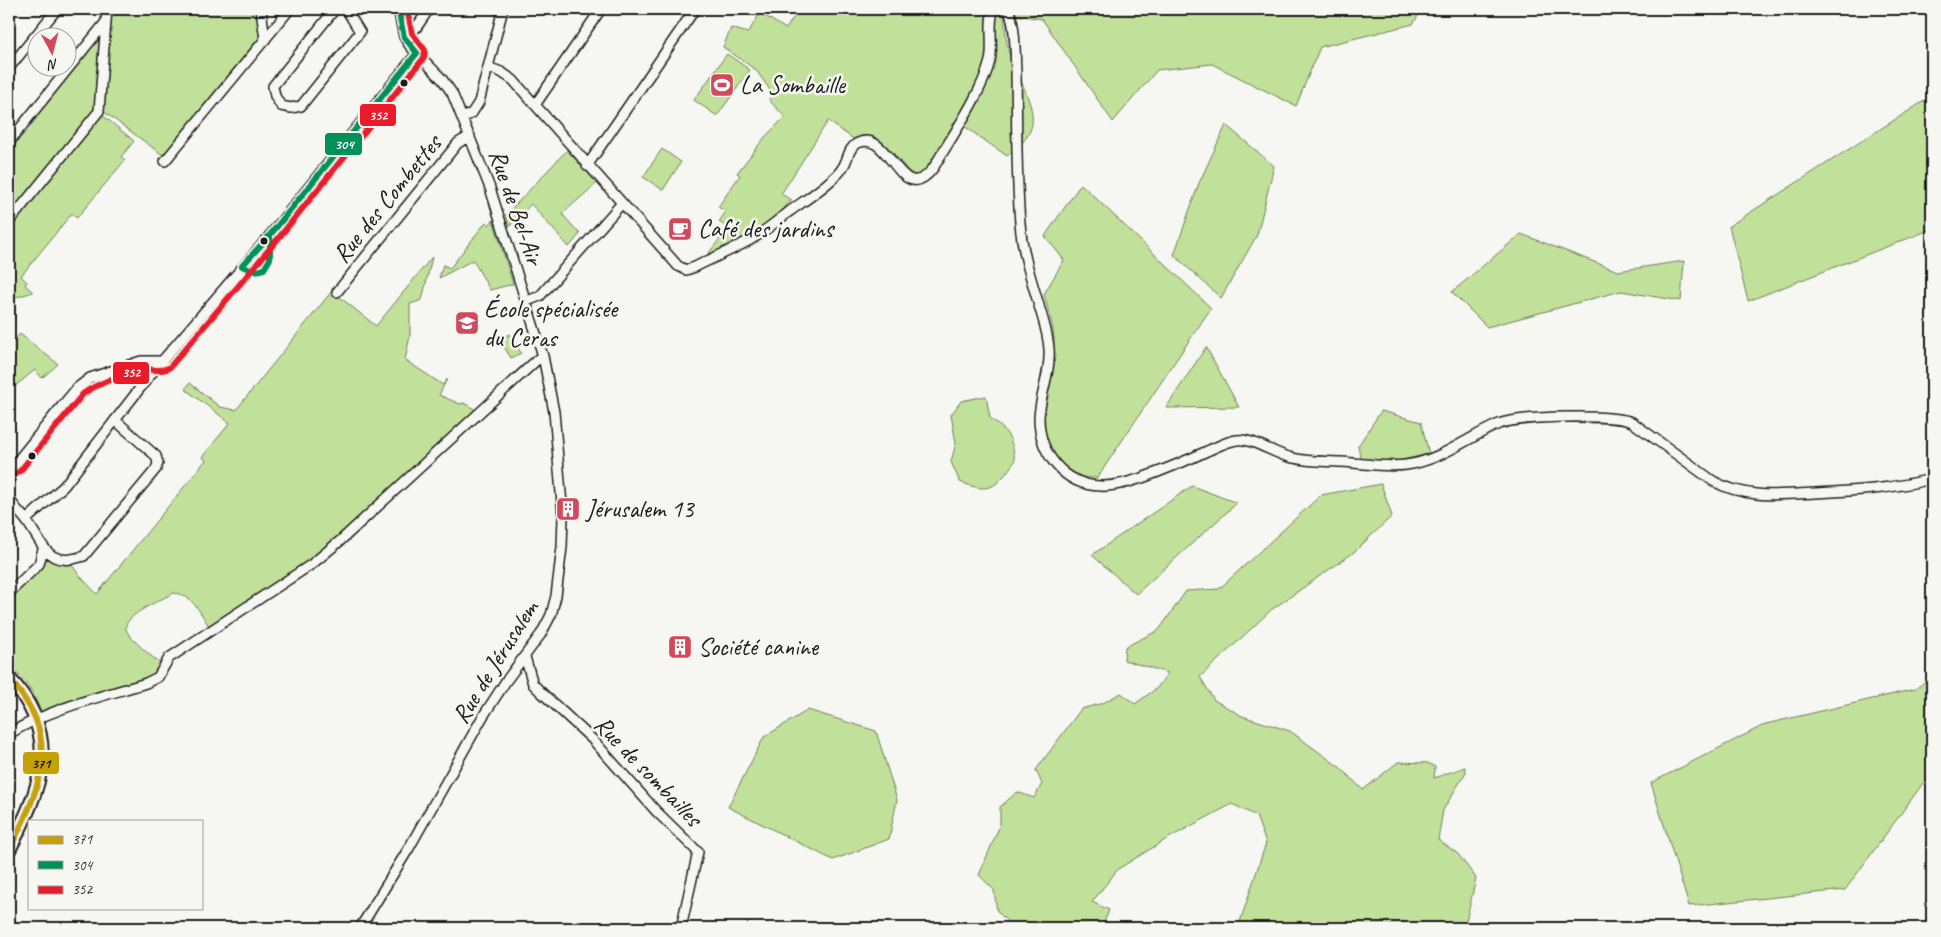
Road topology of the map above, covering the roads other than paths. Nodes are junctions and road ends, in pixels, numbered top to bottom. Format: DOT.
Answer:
graph roads {
  1 [pos="57,9"];
  2 [pos="106,9"];
  3 [pos="261,9"];
  4 [pos="290,9"];
  5 [pos="335,9"];
  6 [pos="346,9"];
  7 [pos="398,9"];
  8 [pos="429,9"];
  9 [pos="503,9"];
  10 [pos="600,9"];
  11 [pos="695,9"];
  12 [pos="996,9"];
  13 [pos="1008,9"];
  14 [pos="106,23"];
  15 [pos="404,37"];
  16 [pos="265,40"];
  17 [pos="417,53"];
  18 [pos="488,67"];
  19 [pos="9,68"];
  20 [pos="535,105"];
  21 [pos="463,118"];
  22 [pos="470,136"];
  23 [pos="9,142"];
  24 [pos="165,161"];
  25 [pos="588,166"];
  26 [pos="622,203"];
  27 [pos="9,222"];
  28 [pos="337,292"];
  29 [pos="526,301"];
  30 [pos="543,356"];
  31 [pos="162,361"];
  32 [pos="115,420"];
  33 [pos="11,463"];
  34 [pos="1932,479"];
  35 [pos="9,480"];
  36 [pos="9,497"];
  37 [pos="26,520"];
  38 [pos="43,548"];
  39 [pos="9,593"];
  40 [pos="525,657"];
  41 [pos="9,678"];
  42 [pos="35,720"];
  43 [pos="9,734"];
  44 [pos="9,850"];
  45 [pos="360,928"];
  46 [pos="681,928"];
  1 -- 19 [label="street"];
  2 -- 14 [label="street"];
  3 -- 16 [label="street"];
  4 -- 16 [label="street"];
  5 -- 6 [label="street"];
  7 -- 15 [label="street, Rue de Bel-Air"];
  8 -- 15 [label="street"];
  9 -- 18 [label="street"];
  10 -- 20 [label="street"];
  11 -- 25 [label="street"];
  12 -- 26 [label="street"];
  13 -- 34 [label="street"];
  14 -- 23 [label="street"];
  14 -- 27 [label="street"];
  15 -- 17 [label="street, Rue de Bel-Air"];
  16 -- 24 [label="street"];
  17 -- 21 [label="street, Rue de Bel-Air"];
  17 -- 31 [label="street"];
  18 -- 20 [label="street"];
  18 -- 21 [label="street"];
  20 -- 25 [label="street"];
  21 -- 22 [label="street, Rue de Bel-Air"];
  22 -- 28 [label="street, Rue des Combettes"];
  22 -- 29 [label="street, Rue de Bel-Air"];
  25 -- 26 [label="street"];
  26 -- 29 [label="street, Rue de Bel-Air"];
  29 -- 30 [label="street, Rue de Jérusalem"];
  30 -- 40 [label="street, Rue de Jérusalem"];
  30 -- 42 [label="street"];
  31 -- 32 [label="street"];
  31 -- 33 [label="street"];
  32 -- 37 [label="street"];
  32 -- 38 [label="street"];
  33 -- 35 [label="street"];
  36 -- 37 [label="street"];
  37 -- 38 [label="street"];
  38 -- 39 [label="street"];
  40 -- 45 [label="street, Rue de Jérusalem"];
  40 -- 46 [label="street, Rue de sombailles"];
  41 -- 42 [label="main road"];
  42 -- 43 [label="street"];
  42 -- 44 [label="main road"];
}
